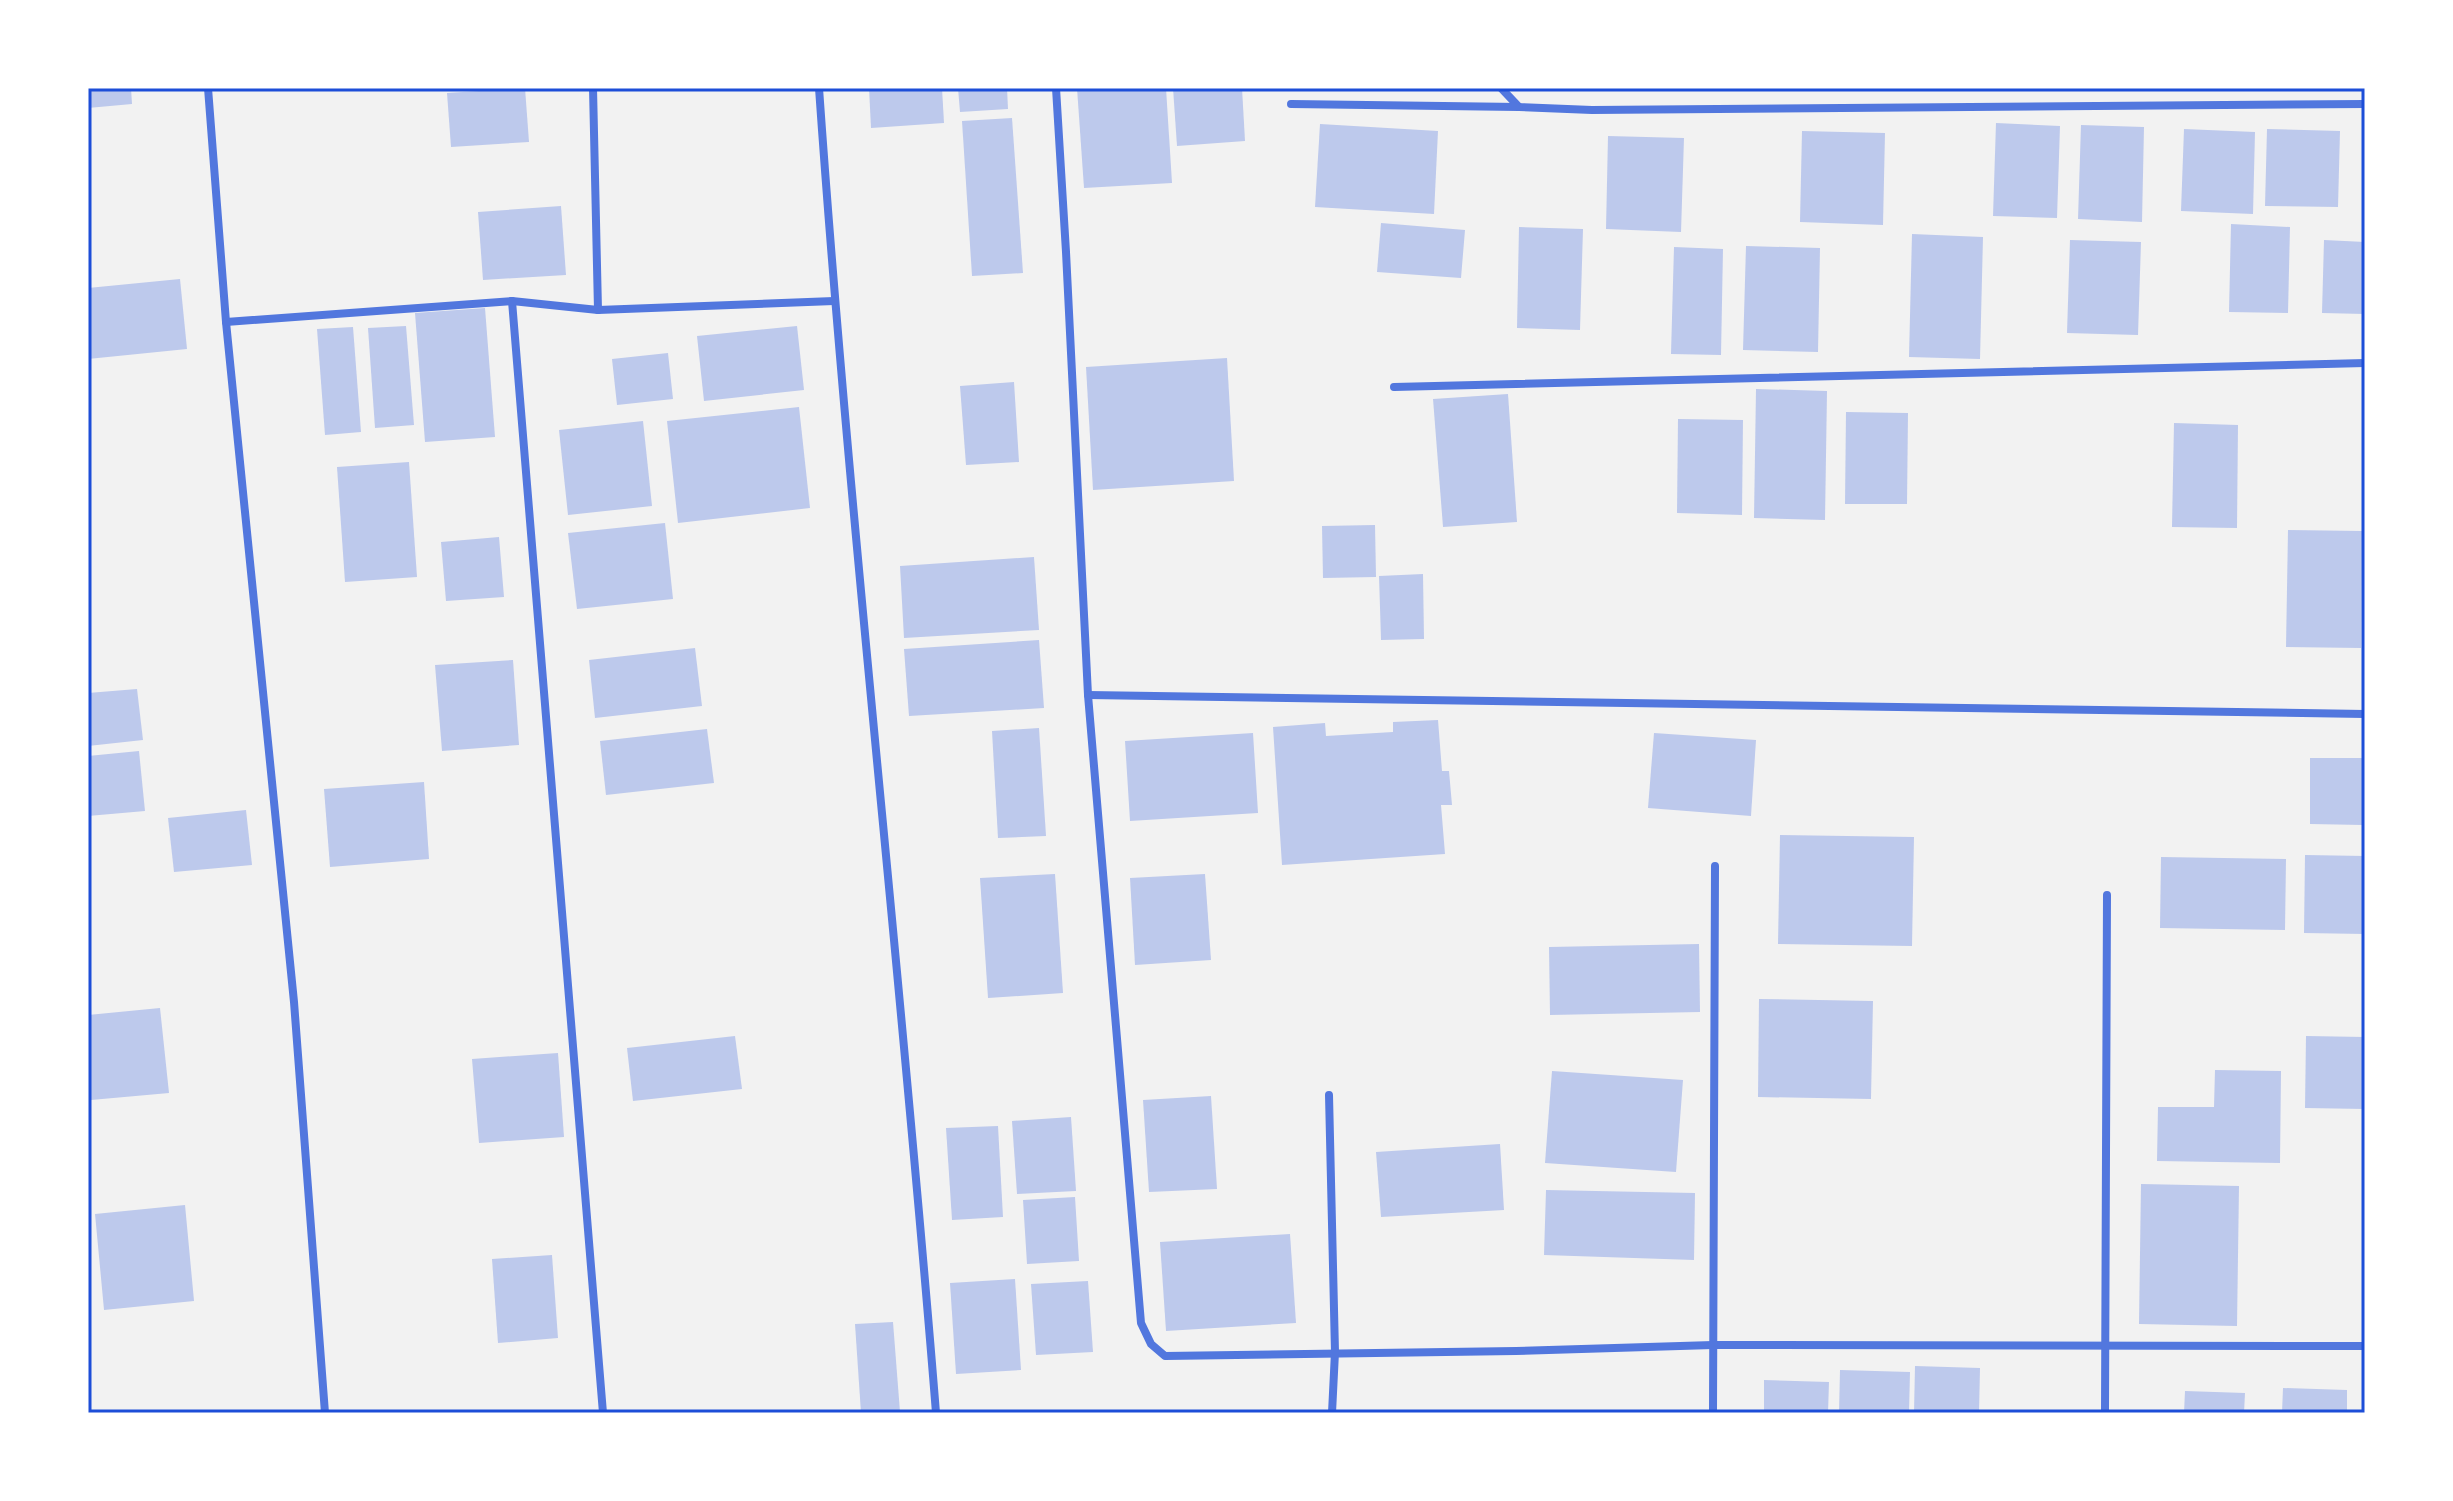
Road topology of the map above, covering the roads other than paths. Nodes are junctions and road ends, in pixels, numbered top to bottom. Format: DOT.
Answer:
graph roads {
  1 [pos="208,88"];
  2 [pos="593,88"];
  3 [pos="819,88"];
  4 [pos="1056,88"];
  5 [pos="1501,88"];
  6 [pos="1291,104"];
  7 [pos="2365,104"];
  8 [pos="1519,107"];
  9 [pos="512,301"];
  10 [pos="834,301"];
  11 [pos="598,310"];
  12 [pos="226,322"];
  13 [pos="2365,363"];
  14 [pos="1394,387"];
  15 [pos="1088,695"];
  16 [pos="2365,714"];
  17 [pos="1715,866"];
  18 [pos="2107,895"];
  19 [pos="1329,1095"];
  20 [pos="1713,1345"];
  21 [pos="2365,1346"];
  22 [pos="2106,1347"];
  23 [pos="1335,1352"];
  24 [pos="325,1413"];
  25 [pos="603,1413"];
  26 [pos="936,1413"];
  27 [pos="1332,1413"];
  28 [pos="1713,1413"];
  29 [pos="2105,1413"];
  1 -- 12 [label="street"];
  2 -- 11 [label="street"];
  3 -- 10 [label="street"];
  4 -- 15 [label="street"];
  5 -- 8 [label="street"];
  6 -- 8 [label="street"];
  7 -- 8 [label="street"];
  9 -- 11 [label="street"];
  9 -- 12 [label="street"];
  9 -- 25 [label="street"];
  10 -- 11 [label="street"];
  10 -- 26 [label="street"];
  12 -- 24 [label="street"];
  13 -- 14 [label="street"];
  15 -- 16 [label="street"];
  15 -- 23 [label="street"];
  17 -- 20 [label="street"];
  18 -- 22 [label="street"];
  19 -- 23 [label="street"];
  20 -- 22 [label="street"];
  20 -- 23 [label="street"];
  20 -- 28 [label="street"];
  21 -- 22 [label="street"];
  22 -- 29 [label="street"];
  23 -- 27 [label="street"];
}
